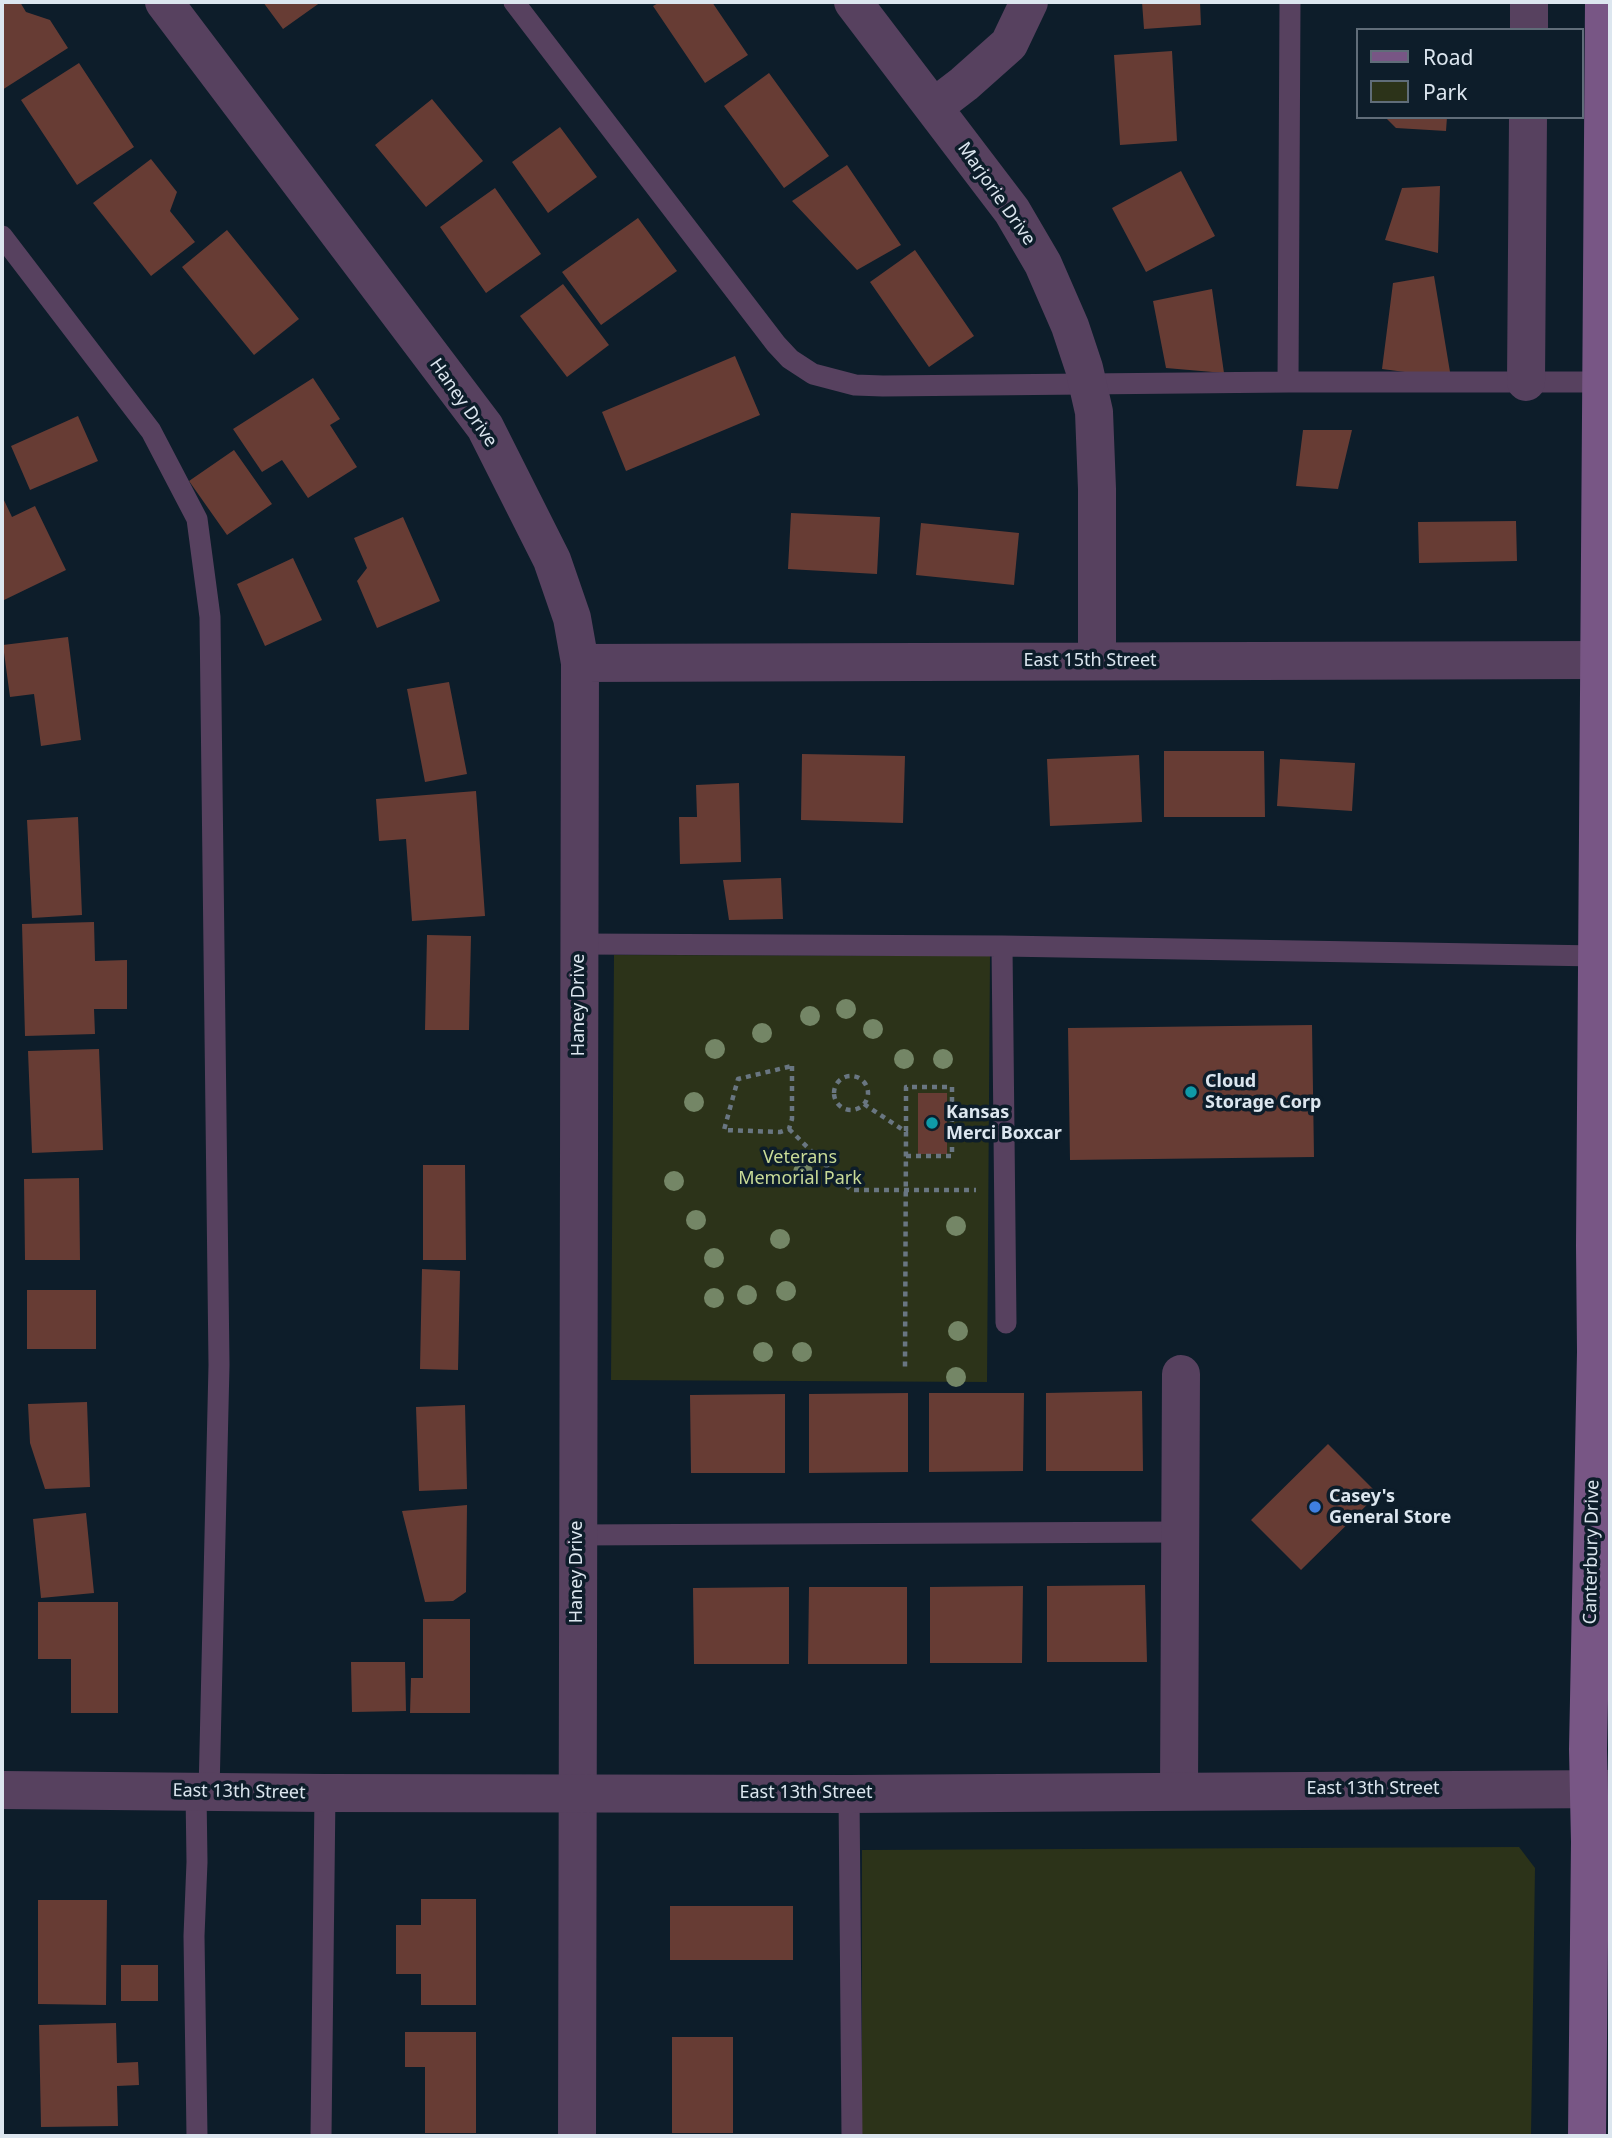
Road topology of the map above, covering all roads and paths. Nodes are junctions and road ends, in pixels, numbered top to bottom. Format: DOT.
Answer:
graph roads {
  1 [pos="164,2"];
  2 [pos="514,2"];
  3 [pos="853,2"];
  4 [pos="1029,2"];
  5 [pos="1290,2"];
  6 [pos="1529,2"];
  7 [pos="1604,2"];
  8 [pos="1529,28"];
  9 [pos="934,107"];
  10 [pos="1528,119"];
  11 [pos="2,236"];
  12 [pos="1288,383"];
  13 [pos="1526,383"];
  14 [pos="1601,383"];
  15 [pos="1088,385"];
  16 [pos="1605,602"];
  17 [pos="1600,660"];
  18 [pos="1097,661"];
  19 [pos="580,663"];
  20 [pos="579,944"];
  21 [pos="1002,946"];
  22 [pos="1598,956"];
  23 [pos="864,1104"];
  24 [pos="789,1129"];
  25 [pos="906,1132"];
  26 [pos="906,1156"];
  27 [pos="1005,1190"];
  28 [pos="905,1191"];
  29 [pos="1006,1323"];
  30 [pos="905,1367"];
  31 [pos="1181,1374"];
  32 [pos="1180,1532"];
  33 [pos="578,1535"];
  34 [pos="1599,1789"];
  35 [pos="2,1790"];
  36 [pos="1179,1790"];
  37 [pos="202,1792"];
  38 [pos="577,1792"];
  39 [pos="325,1793"];
  40 [pos="849,1794"];
  41 [pos="197,2136"];
  42 [pos="321,2136"];
  43 [pos="577,2136"];
  44 [pos="852,2136"];
  45 [pos="1587,2136"];
  1 -- 19 [label="street, Haney Drive"];
  2 -- 15 [label="lane"];
  3 -- 9 [label="street, Marjorie Drive"];
  4 -- 9 [label="street"];
  5 -- 12 [label="lane"];
  6 -- 8 [label="street"];
  7 -- 14 [label="main road, Canterbury Drive"];
  9 -- 15 [label="street, Marjorie Drive"];
  10 -- 13 [label="street"];
  11 -- 37 [label="lane"];
  12 -- 13 [label="lane"];
  12 -- 15 [label="lane"];
  13 -- 14 [label="lane"];
  14 -- 16 [label="main road, Canterbury Drive"];
  15 -- 18 [label="street, Marjorie Drive"];
  16 -- 17 [label="main road, Canterbury Drive"];
  17 -- 18 [label="street, East 15th Street"];
  17 -- 22 [label="main road, Canterbury Drive"];
  18 -- 19 [label="street, East 15th Street"];
  19 -- 20 [label="street, Haney Drive"];
  20 -- 21 [label="lane"];
  20 -- 33 [label="street, Haney Drive"];
  21 -- 22 [label="lane"];
  21 -- 27 [label="lane"];
  22 -- 34 [label="main road, Canterbury Drive"];
  23 -- 23 [label="path"];
  23 -- 25 [label="path"];
  24 -- 24 [label="path"];
  24 -- 28 [label="path"];
  25 -- 26 [label="path"];
  25 -- 26 [label="path"];
  26 -- 28 [label="path"];
  27 -- 28 [label="path"];
  27 -- 29 [label="lane"];
  28 -- 30 [label="path"];
  31 -- 32 [label="street"];
  32 -- 33 [label="lane"];
  32 -- 36 [label="street"];
  33 -- 38 [label="street, Haney Drive"];
  34 -- 36 [label="street, East 13th Street"];
  34 -- 45 [label="main road, Canterbury Drive"];
  35 -- 37 [label="street, East 13th Street"];
  36 -- 40 [label="street, East 13th Street"];
  37 -- 39 [label="street, East 13th Street"];
  37 -- 41 [label="lane"];
  38 -- 39 [label="street, East 13th Street"];
  38 -- 40 [label="street, East 13th Street"];
  38 -- 43 [label="street, Haney Drive"];
  39 -- 42 [label="lane"];
  40 -- 44 [label="lane"];
}
